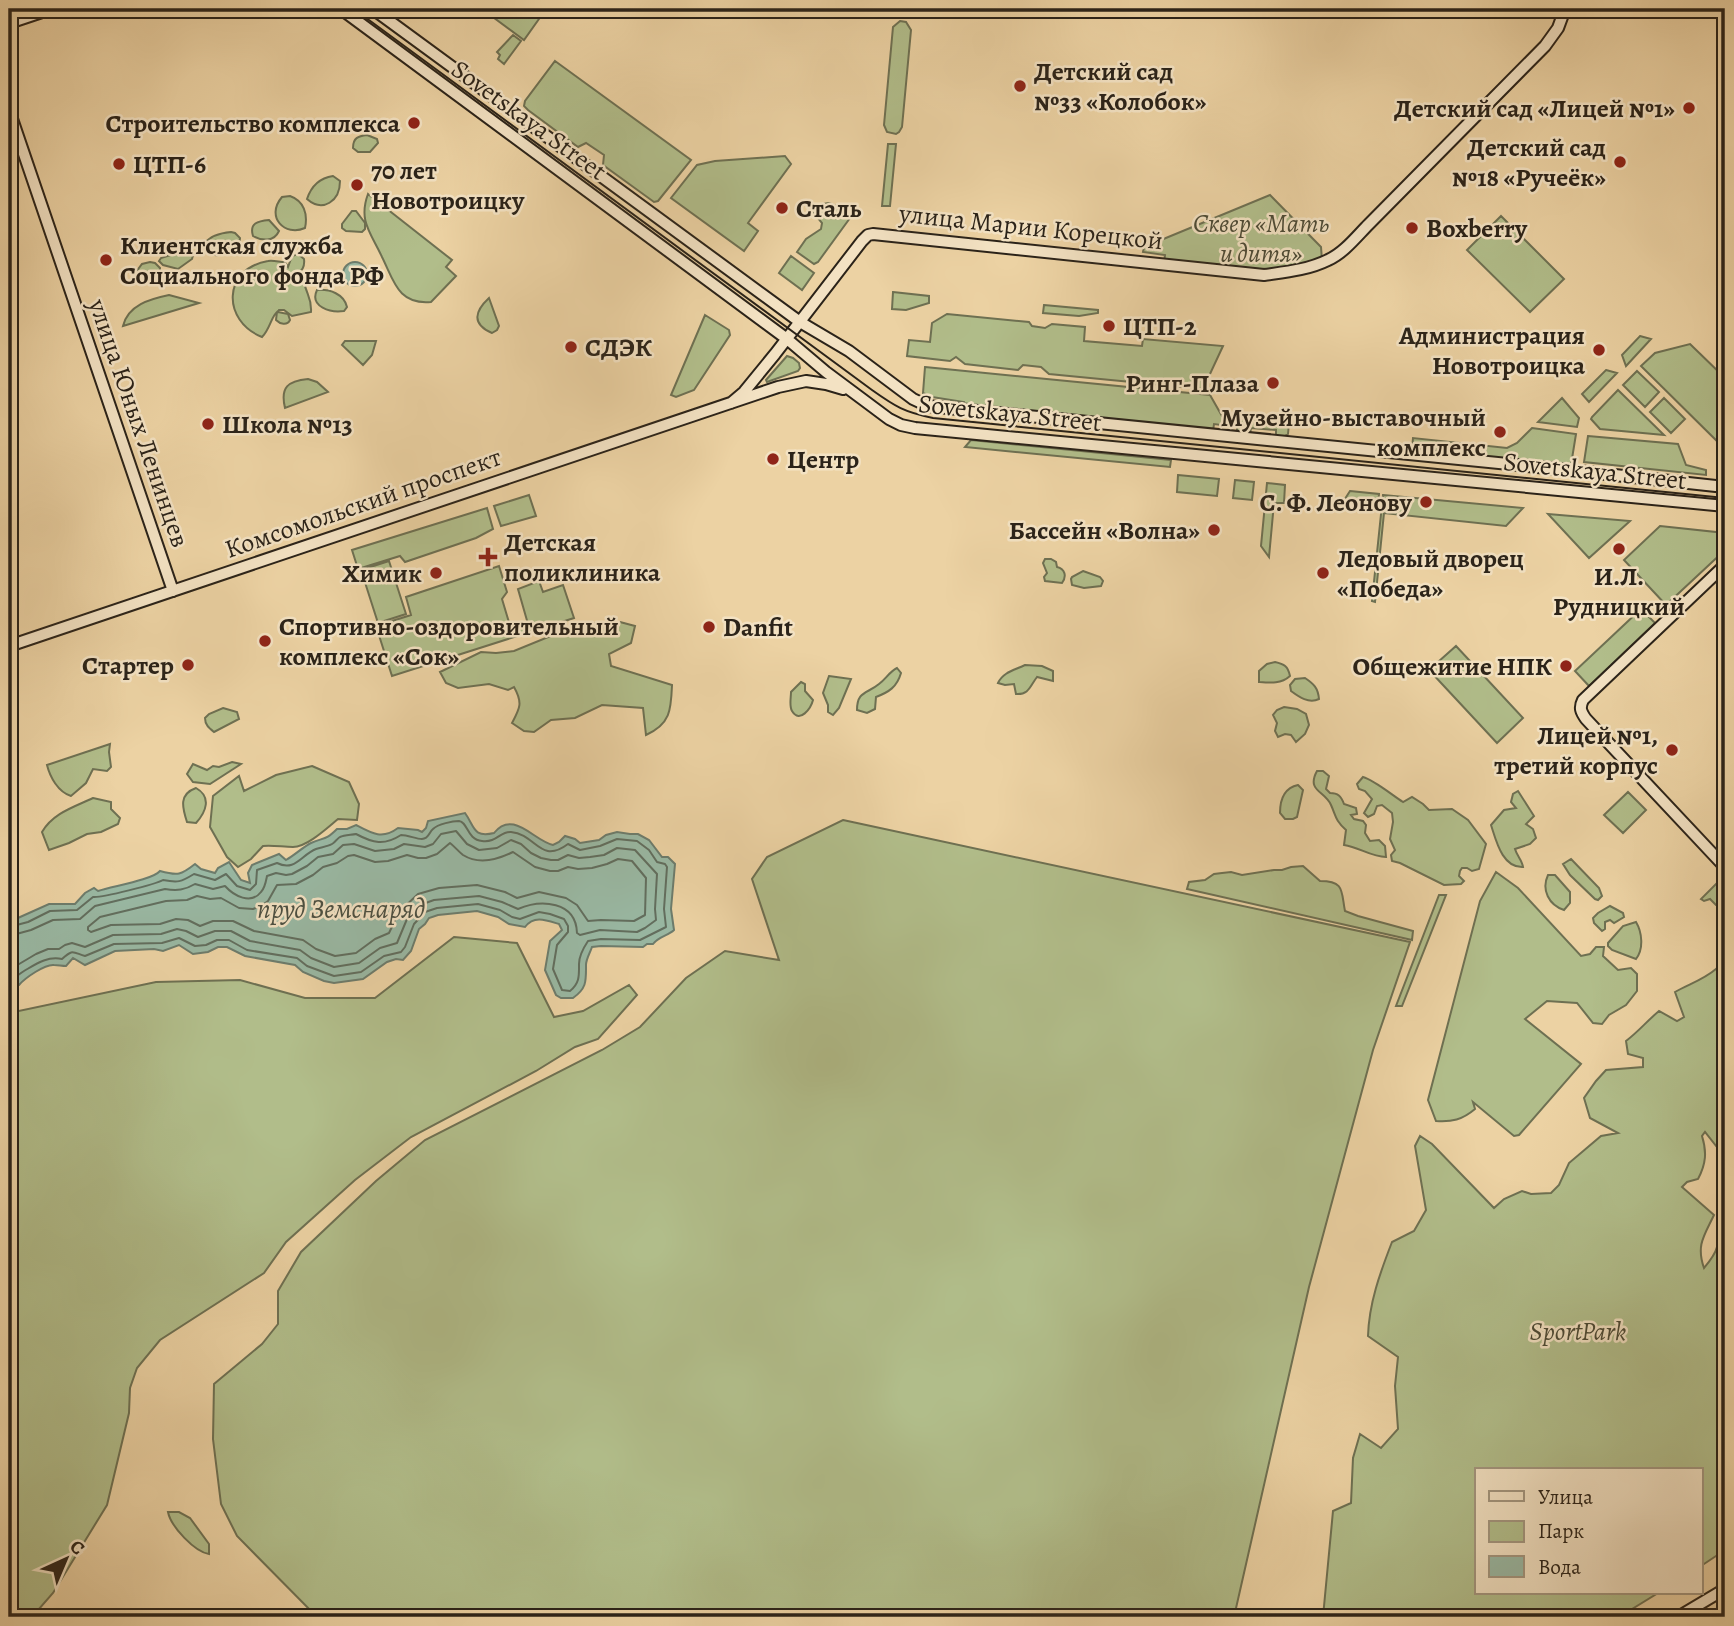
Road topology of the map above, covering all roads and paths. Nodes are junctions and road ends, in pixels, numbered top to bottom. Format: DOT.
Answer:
graph roads {
  1 [pos="51,9"];
  2 [pos="341,9"];
  3 [pos="373,9"];
  4 [pos="1565,9"];
  5 [pos="9,23"];
  6 [pos="9,110"];
  7 [pos="800,322"];
  8 [pos="787,338"];
  9 [pos="852,392"];
  10 [pos="731,403"];
  11 [pos="1725,487"];
  12 [pos="1725,506"];
  13 [pos="1725,565"];
  14 [pos="173,591"];
  15 [pos="9,646"];
  16 [pos="1725,867"];
  17 [pos="1725,1589"];
  18 [pos="1678,1617"];
  1 -- 5 [label="main road"];
  2 -- 8 [label="main road, Sovetskaya Street"];
  3 -- 7 [label="main road, Sovetskaya Street"];
  4 -- 7 [label="main road, улица Марии Корецкой"];
  6 -- 14 [label="main road, улица Юных Ленинцев"];
  7 -- 8 [label="main road, Комсомольский проспект"];
  7 -- 11 [label="main road, Sovetskaya Street"];
  8 -- 9 [label="main road, Sovetskaya Street"];
  8 -- 10 [label="main road, Комсомольский проспект"];
  9 -- 10 [label="main road, Комсомольский проспект"];
  9 -- 12 [label="main road, Sovetskaya Street"];
  10 -- 14 [label="main road, Комсомольский проспект"];
  13 -- 16 [label="main road"];
  14 -- 15 [label="main road, Комсомольский проспект"];
  17 -- 18 [label="main road"];
}
